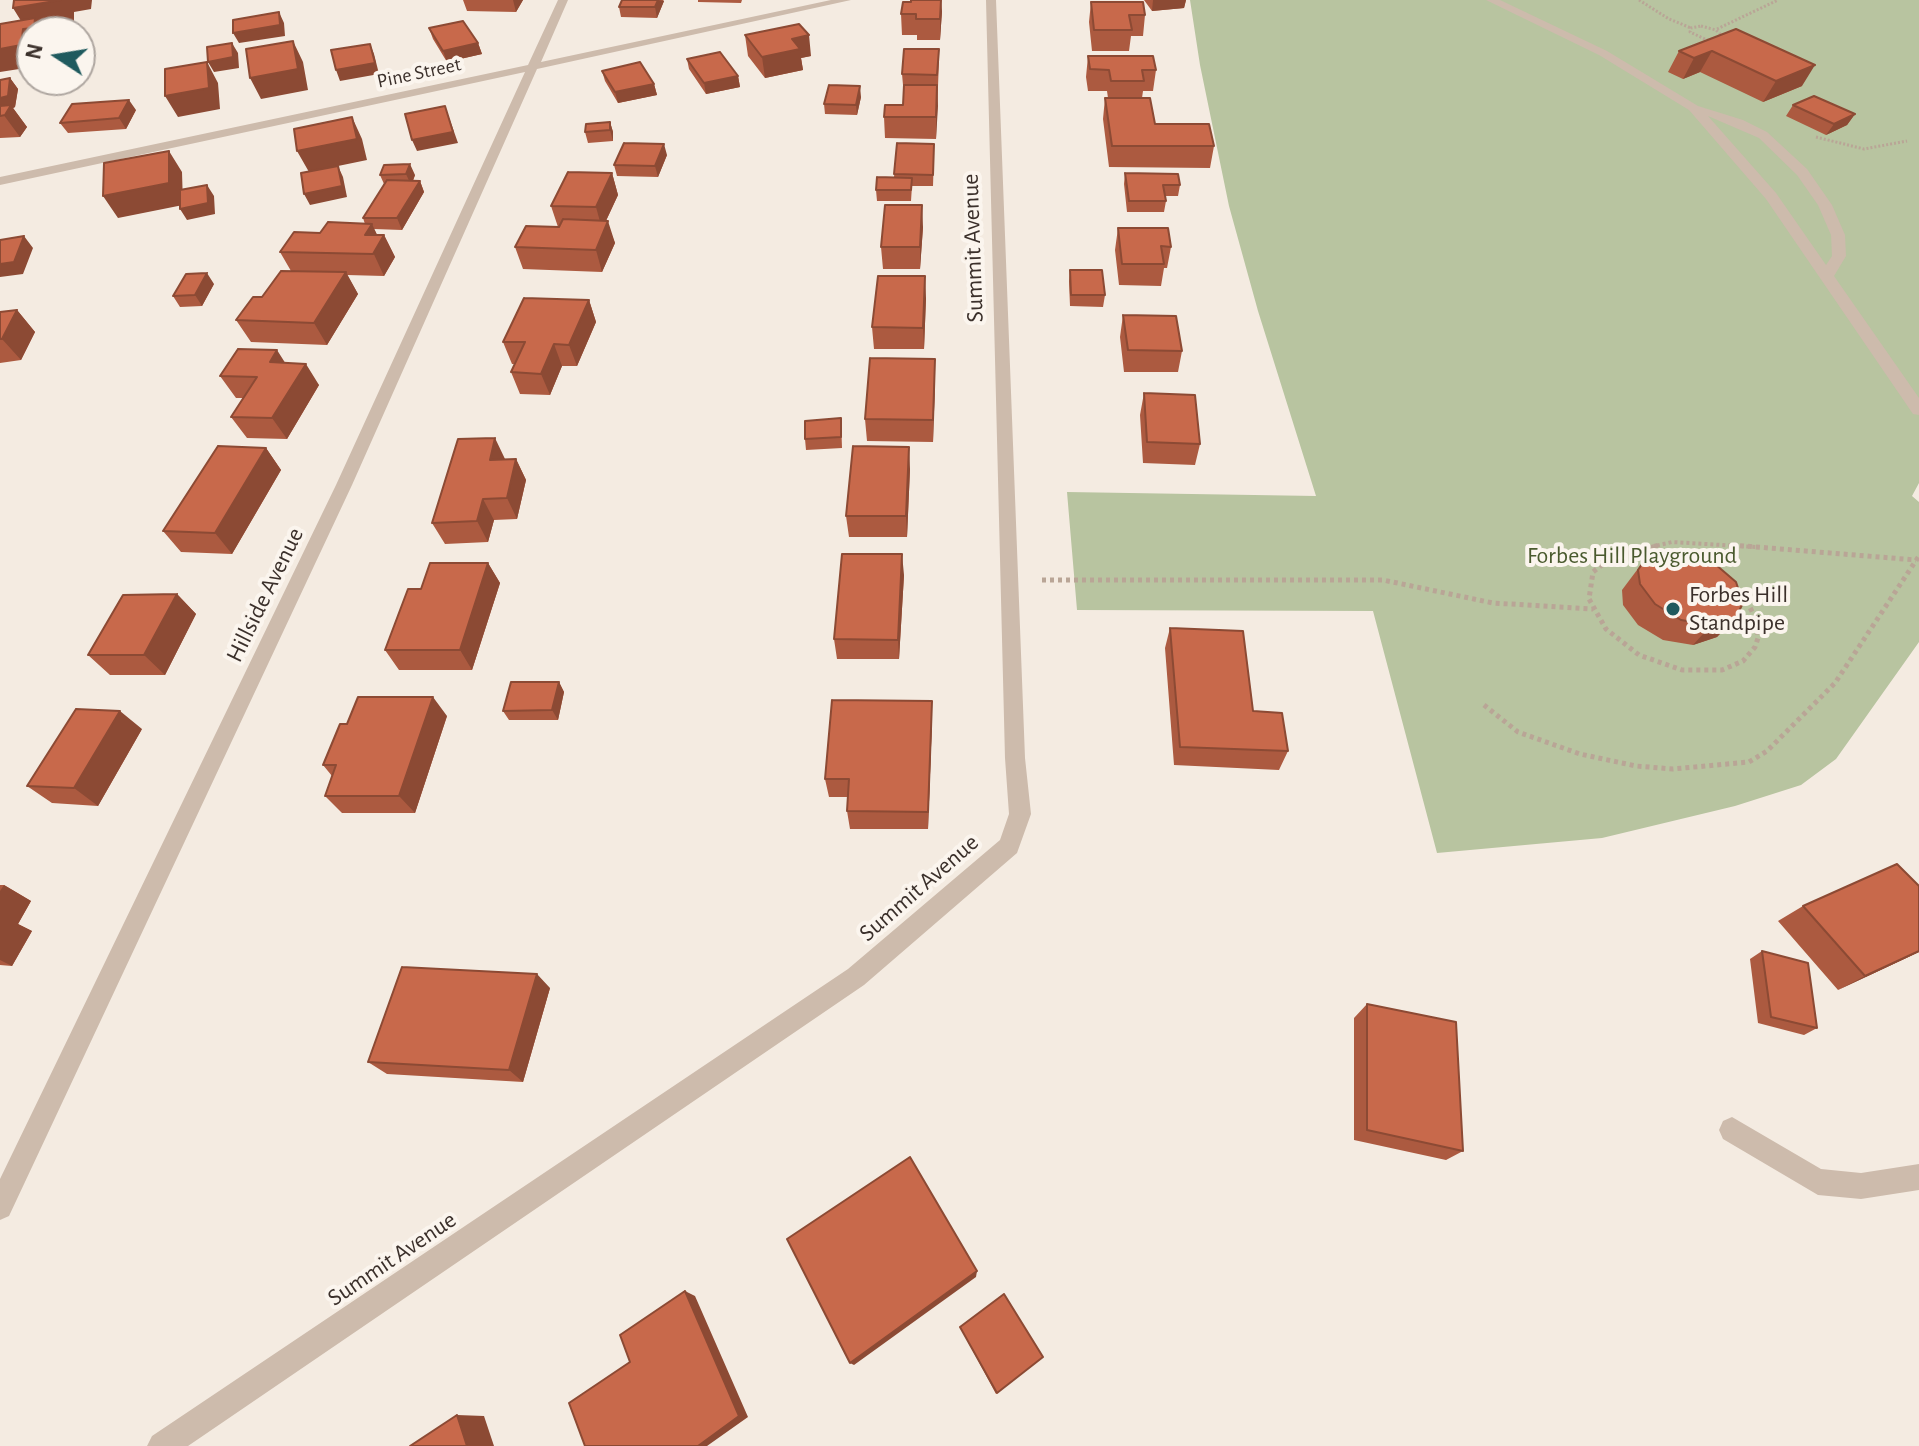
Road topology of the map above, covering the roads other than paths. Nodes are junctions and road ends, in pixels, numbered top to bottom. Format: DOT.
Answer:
graph roads {
  1 [pos="563,0"];
  2 [pos="846,0"];
  3 [pos="991,0"];
  4 [pos="1491,0"];
  5 [pos="533,67"];
  6 [pos="1693,107"];
  7 [pos="0,181"];
  8 [pos="1827,275"];
  9 [pos="1919,410"];
  10 [pos="1732,1130"];
  11 [pos="1919,1177"];
  12 [pos="0,1207"];
  13 [pos="179,1441"];
  1 -- 5 [label="street, Hillside Avenue"];
  2 -- 5 [label="street, Pine Street"];
  3 -- 13 [label="street, Summit Avenue"];
  4 -- 6 [label="street"];
  5 -- 7 [label="street, Pine Street"];
  5 -- 12 [label="street, Hillside Avenue"];
  6 -- 8 [label="street"];
  6 -- 8 [label="street"];
  8 -- 9 [label="street"];
  10 -- 11 [label="street"];
}
